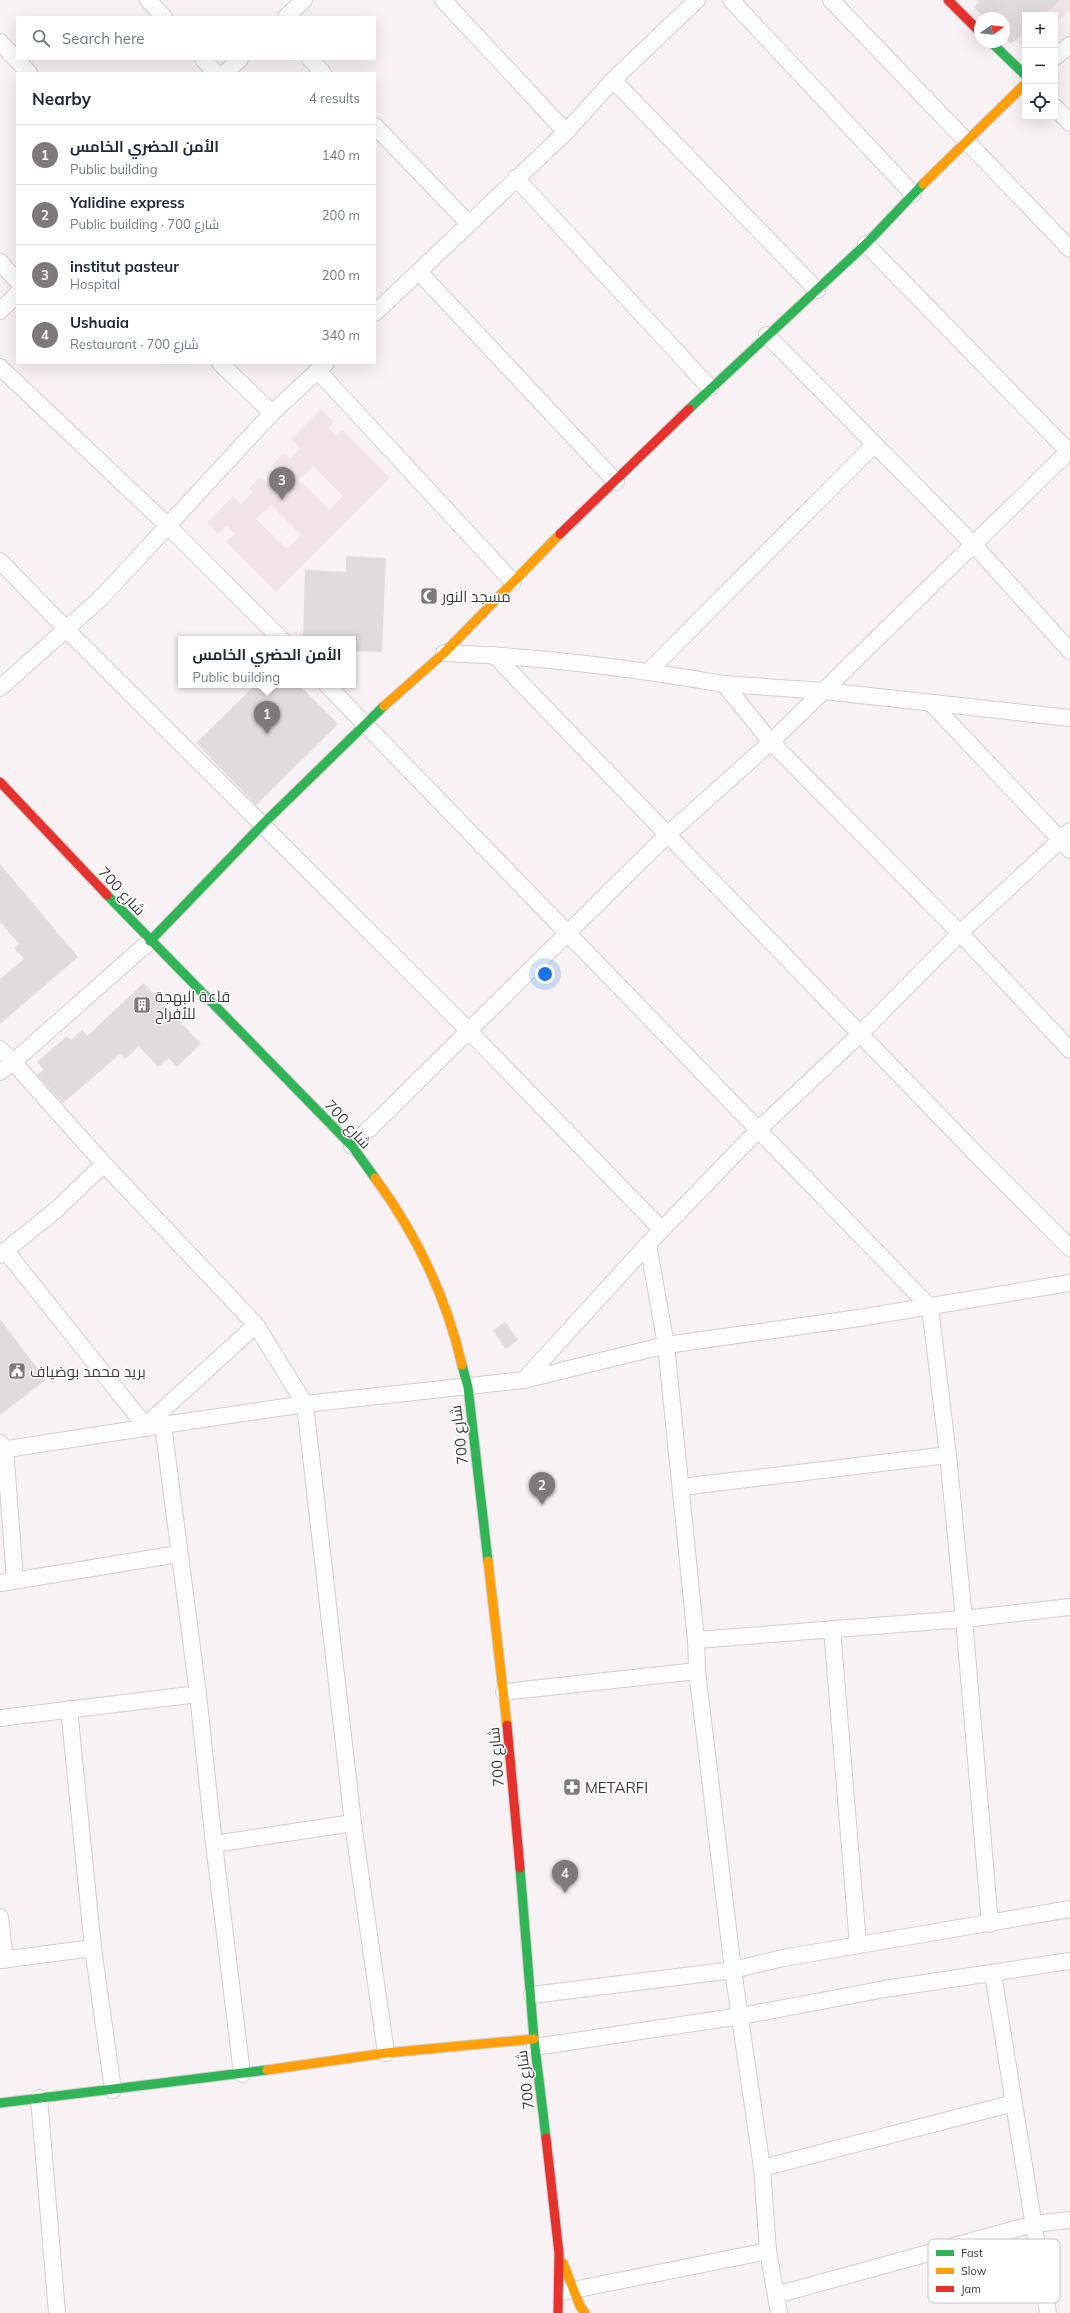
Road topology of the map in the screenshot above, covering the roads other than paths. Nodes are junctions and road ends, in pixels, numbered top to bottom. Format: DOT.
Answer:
graph roads {
  1 [pos="148,0"];
  2 [pos="304,0"];
  3 [pos="443,0"];
  4 [pos="697,0"];
  5 [pos="731,0"];
  6 [pos="831,0"];
  7 [pos="948,0"];
  8 [pos="163,16"];
  9 [pos="287,16"];
  10 [pos="974,26"];
  11 [pos="0,42"];
  12 [pos="1070,44"];
  13 [pos="997,48"];
  14 [pos="1058,55"];
  15 [pos="16,59"];
  16 [pos="17,60"];
  17 [pos="204,60"];
  18 [pos="239,60"];
  19 [pos="311,60"];
  20 [pos="28,72"];
  21 [pos="215,72"];
  22 [pos="226,72"];
  23 [pos="322,72"];
  24 [pos="1022,72"];
  25 [pos="613,80"];
  26 [pos="1022,87"];
  27 [pos="1058,110"];
  28 [pos="1070,123"];
  29 [pos="376,127"];
  30 [pos="566,132"];
  31 [pos="968,142"];
  32 [pos="516,178"];
  33 [pos="914,194"];
  34 [pos="469,224"];
  35 [pos="866,244"];
  36 [pos="1070,249"];
  37 [pos="0,262"];
  38 [pos="419,272"];
  39 [pos="16,280"];
  40 [pos="817,290"];
  41 [pos="16,295"];
  42 [pos="0,311"];
  43 [pos="376,312"];
  44 [pos="767,335"];
  45 [pos="221,364"];
  46 [pos="0,366"];
  47 [pos="322,367"];
  48 [pos="710,388"];
  49 [pos="272,412"];
  50 [pos="874,445"];
  51 [pos="1070,451"];
  52 [pos="616,482"];
  53 [pos="168,526"];
  54 [pos="974,546"];
  55 [pos="0,561"];
  56 [pos="513,582"];
  57 [pos="66,629"];
  58 [pos="278,636"];
  59 [pos="1070,651"];
  60 [pos="444,653"];
  61 [pos="494,655"];
  62 [pos="649,671"];
  63 [pos="724,684"];
  64 [pos="0,688"];
  65 [pos="330,688"];
  66 [pos="824,691"];
  67 [pos="931,703"];
  68 [pos="1070,718"];
  69 [pos="365,723"];
  70 [pos="770,742"];
  71 [pos="0,782"];
  72 [pos="263,824"];
  73 [pos="668,834"];
  74 [pos="1067,840"];
  75 [pos="960,932"];
  76 [pos="569,934"];
  77 [pos="150,941"];
  78 [pos="470,1031"];
  79 [pos="860,1034"];
  80 [pos="0,1050"];
  81 [pos="1070,1050"];
  82 [pos="13,1062"];
  83 [pos="0,1072"];
  84 [pos="759,1129"];
  85 [pos="352,1146"];
  86 [pos="104,1164"];
  87 [pos="661,1229"];
  88 [pos="648,1244"];
  89 [pos="1070,1248"];
  90 [pos="3,1253"];
  91 [pos="1070,1283"];
  92 [pos="930,1307"];
  93 [pos="256,1325"];
  94 [pos="666,1345"];
  95 [pos="524,1380"];
  96 [pos="468,1387"];
  97 [pos="304,1404"];
  98 [pos="163,1425"];
  99 [pos="146,1427"];
  100 [pos="2,1447"];
  101 [pos="948,1455"];
  102 [pos="681,1487"];
  103 [pos="178,1554"];
  104 [pos="8,1581"];
  105 [pos="1070,1607"];
  106 [pos="964,1620"];
  107 [pos="832,1629"];
  108 [pos="696,1640"];
  109 [pos="697,1671"];
  110 [pos="504,1692"];
  111 [pos="198,1694"];
  112 [pos="70,1709"];
  113 [pos="0,1718"];
  114 [pos="353,1823"];
  115 [pos="214,1844"];
  116 [pos="1070,1909"];
  117 [pos="0,1917"];
  118 [pos="990,1924"];
  119 [pos="858,1945"];
  120 [pos="93,1948"];
  121 [pos="2,1960"];
  122 [pos="1070,1961"];
  123 [pos="733,1970"];
  124 [pos="994,1974"];
  125 [pos="532,1995"];
  126 [pos="741,2016"];
  127 [pos="534,2043"];
  128 [pos="386,2053"];
  129 [pos="242,2074"];
  130 [pos="113,2090"];
  131 [pos="39,2098"];
  132 [pos="0,2103"];
  133 [pos="1014,2103"];
  134 [pos="762,2168"];
  135 [pos="1070,2220"];
  136 [pos="1034,2224"];
  137 [pos="982,2239"];
  138 [pos="1036,2239"];
  139 [pos="768,2251"];
  140 [pos="559,2252"];
  141 [pos="928,2254"];
  142 [pos="566,2291"];
  143 [pos="776,2295"];
  144 [pos="1046,2303"];
  145 [pos="57,2313"];
  146 [pos="553,2313"];
  147 [pos="558,2313"];
  148 [pos="585,2313"];
  149 [pos="779,2313"];
  150 [pos="1048,2313"];
  1 -- 8 [label="street"];
  2 -- 9 [label="street"];
  3 -- 30 [label="street"];
  4 -- 25 [label="street"];
  5 -- 33 [label="street"];
  6 -- 31 [label="street"];
  7 -- 10 [label="street"];
  11 -- 15 [label="street"];
  12 -- 14 [label="street"];
  13 -- 24 [label="street"];
  16 -- 20 [label="street"];
  17 -- 21 [label="street"];
  18 -- 22 [label="street"];
  19 -- 23 [label="street"];
  25 -- 30 [label="street"];
  25 -- 40 [label="street"];
  26 -- 31 [label="street"];
  27 -- 28 [label="street"];
  29 -- 34 [label="street"];
  30 -- 32 [label="street"];
  31 -- 33 [label="street"];
  31 -- 36 [label="street"];
  32 -- 34 [label="street"];
  32 -- 48 [label="street"];
  33 -- 35 [label="street"];
  34 -- 38 [label="street"];
  35 -- 40 [label="street"];
  35 -- 51 [label="street"];
  37 -- 39 [label="street"];
  38 -- 43 [label="street"];
  38 -- 52 [label="street"];
  40 -- 44 [label="street"];
  41 -- 42 [label="street"];
  44 -- 48 [label="street"];
  44 -- 50 [label="street"];
  45 -- 49 [label="street"];
  46 -- 53 [label="street"];
  47 -- 49 [label="street"];
  47 -- 56 [label="street"];
  48 -- 52 [label="street"];
  49 -- 53 [label="street"];
  50 -- 54 [label="street"];
  50 -- 62 [label="street"];
  51 -- 54 [label="street"];
  52 -- 56 [label="street"];
  53 -- 57 [label="street"];
  53 -- 58 [label="street"];
  54 -- 59 [label="street"];
  54 -- 66 [label="street"];
  55 -- 57 [label="street"];
  56 -- 60 [label="street"];
  57 -- 64 [label="street"];
  57 -- 72 [label="street"];
  60 -- 61 [label="street"];
  60 -- 69 [label="street"];
  61 -- 62 [label="street"];
  61 -- 73 [label="street"];
  62 -- 63 [label="street"];
  63 -- 66 [label="street"];
  63 -- 70 [label="street"];
  65 -- 69 [label="street"];
  66 -- 67 [label="street"];
  66 -- 70 [label="street"];
  67 -- 68 [label="street"];
  67 -- 74 [label="street"];
  69 -- 72 [label="street"];
  69 -- 76 [label="street"];
  70 -- 73 [label="street"];
  70 -- 75 [label="street"];
  71 -- 77 [label="street, شارع 700"];
  72 -- 77 [label="street"];
  72 -- 78 [label="street"];
  73 -- 76 [label="street"];
  73 -- 79 [label="street"];
  74 -- 75 [label="street"];
  75 -- 79 [label="street"];
  75 -- 81 [label="street"];
  76 -- 78 [label="street"];
  76 -- 84 [label="street"];
  77 -- 82 [label="street"];
  77 -- 85 [label="street, شارع 700"];
  78 -- 85 [label="street"];
  78 -- 87 [label="street"];
  79 -- 84 [label="street"];
  79 -- 89 [label="street"];
  80 -- 82 [label="street"];
  82 -- 83 [label="street"];
  82 -- 86 [label="street"];
  84 -- 87 [label="street"];
  84 -- 92 [label="street"];
  85 -- 96 [label="street, شارع 700"];
  86 -- 90 [label="street"];
  86 -- 93 [label="street"];
  87 -- 88 [label="street"];
  88 -- 94 [label="street"];
  88 -- 95 [label="street"];
  90 -- 99 [label="street"];
  91 -- 92 [label="street"];
  92 -- 94 [label="street"];
  92 -- 101 [label="street"];
  93 -- 97 [label="street"];
  93 -- 99 [label="street"];
  94 -- 95 [label="street"];
  94 -- 102 [label="street"];
  95 -- 96 [label="street"];
  96 -- 97 [label="street"];
  96 -- 110 [label="street, شارع 700"];
  97 -- 98 [label="street"];
  97 -- 114 [label="street"];
  98 -- 99 [label="street"];
  98 -- 103 [label="street"];
  99 -- 100 [label="street"];
  100 -- 104 [label="street"];
  101 -- 102 [label="street"];
  101 -- 106 [label="street"];
  102 -- 108 [label="street"];
  103 -- 104 [label="street"];
  103 -- 111 [label="street"];
  105 -- 106 [label="street"];
  106 -- 107 [label="street"];
  106 -- 118 [label="street"];
  107 -- 108 [label="street"];
  107 -- 119 [label="street"];
  108 -- 109 [label="street"];
  109 -- 110 [label="street"];
  109 -- 123 [label="street"];
  110 -- 125 [label="street, شارع 700"];
  111 -- 112 [label="street"];
  111 -- 115 [label="street"];
  112 -- 113 [label="street"];
  112 -- 120 [label="street"];
  114 -- 115 [label="street"];
  114 -- 128 [label="street"];
  115 -- 129 [label="street"];
  116 -- 118 [label="street"];
  117 -- 121 [label="street"];
  118 -- 119 [label="street"];
  119 -- 123 [label="street"];
  120 -- 121 [label="street"];
  120 -- 130 [label="street"];
  122 -- 124 [label="street"];
  123 -- 125 [label="street"];
  123 -- 126 [label="street"];
  124 -- 126 [label="street"];
  124 -- 133 [label="street"];
  125 -- 127 [label="street, شارع 700"];
  126 -- 127 [label="street"];
  126 -- 134 [label="street"];
  127 -- 128 [label="street"];
  127 -- 140 [label="street, شارع 700"];
  128 -- 129 [label="street"];
  129 -- 130 [label="street"];
  130 -- 131 [label="street"];
  131 -- 132 [label="street"];
  131 -- 145 [label="street"];
  133 -- 134 [label="street"];
  133 -- 136 [label="street"];
  134 -- 139 [label="street"];
  135 -- 136 [label="street"];
  136 -- 137 [label="street"];
  136 -- 138 [label="street"];
  139 -- 142 [label="street"];
  139 -- 143 [label="street"];
  140 -- 142 [label="street"];
  140 -- 142 [label="street"];
  141 -- 143 [label="street"];
  142 -- 146 [label="street"];
  142 -- 147 [label="street"];
  142 -- 148 [label="street"];
  143 -- 149 [label="street"];
  144 -- 150 [label="street"];
}
